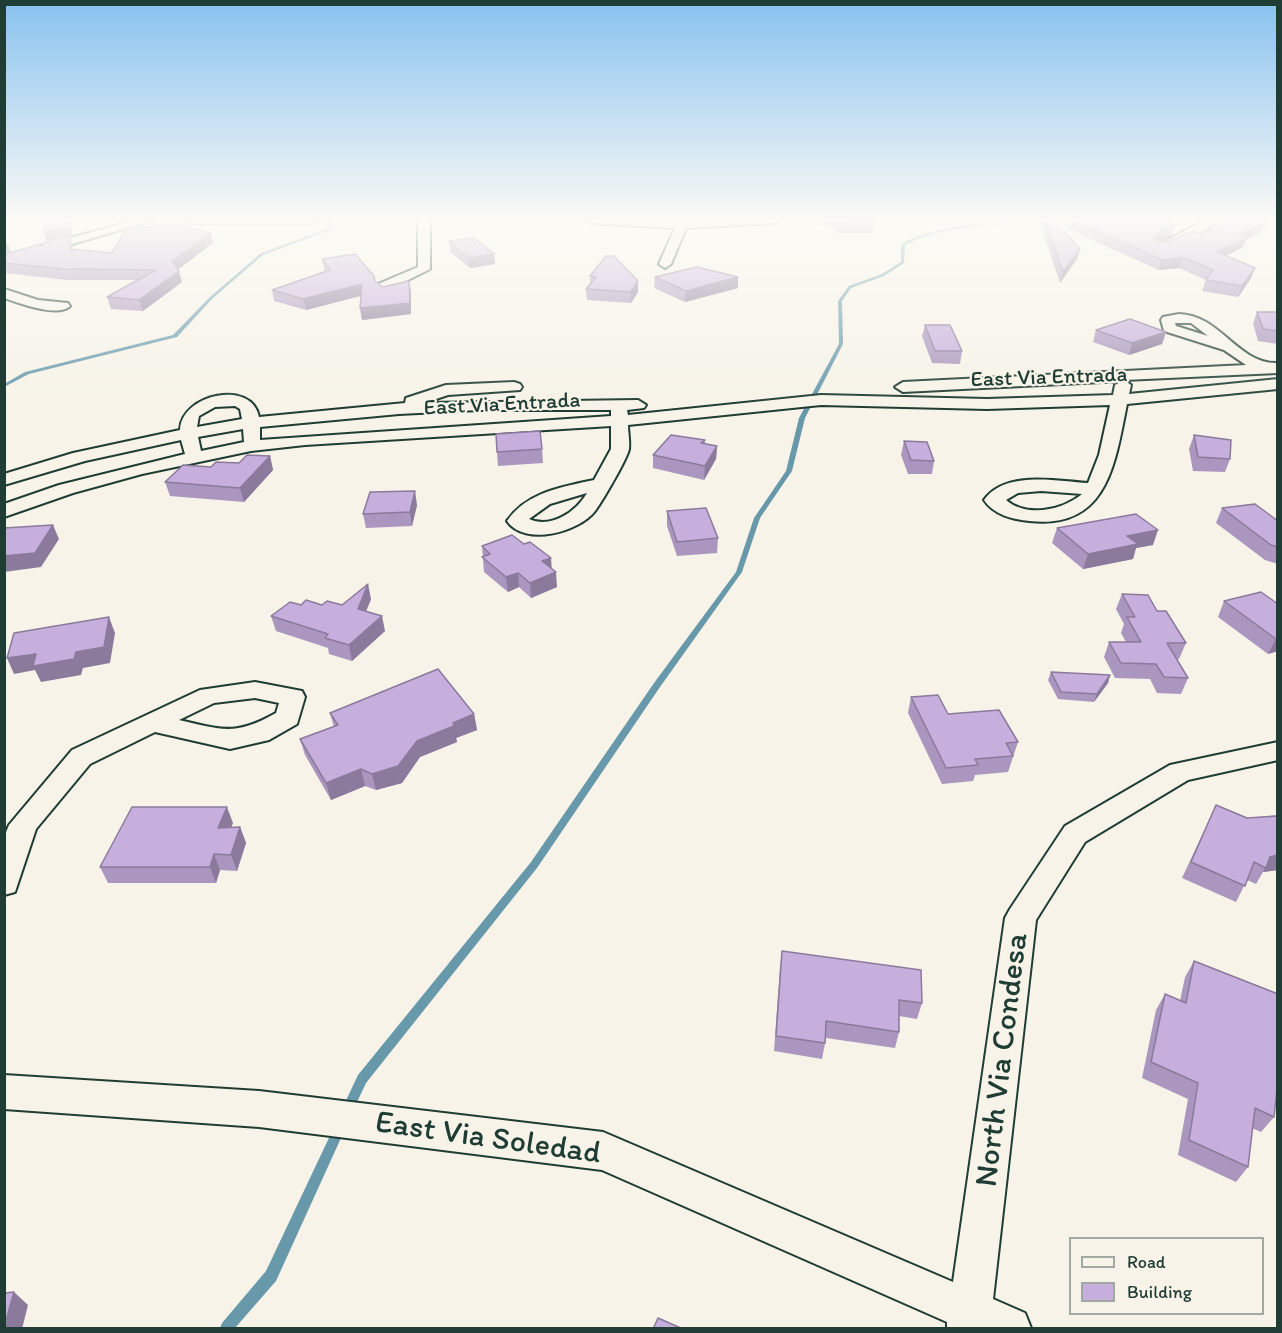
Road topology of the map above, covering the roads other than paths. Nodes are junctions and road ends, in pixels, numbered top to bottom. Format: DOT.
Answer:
graph roads {
  1 [pos="392,282"];
  2 [pos="383,286"];
  3 [pos="4,292"];
  4 [pos="63,306"];
  5 [pos="1229,347"];
  6 [pos="1270,369"];
  7 [pos="1125,376"];
  8 [pos="1278,378"];
  9 [pos="1278,384"];
  10 [pos="514,387"];
  11 [pos="633,390"];
  12 [pos="821,400"];
  13 [pos="1120,400"];
  14 [pos="405,409"];
  15 [pos="619,413"];
  16 [pos="250,424"];
  17 [pos="189,435"];
  18 [pos="251,446"];
  19 [pos="193,458"];
  20 [pos="4,480"];
  21 [pos="601,484"];
  22 [pos="1095,489"];
  23 [pos="4,511"];
  24 [pos="151,723"];
  25 [pos="1274,755"];
  26 [pos="4,884"];
  27 [pos="4,1092"];
  28 [pos="970,1319"];
  29 [pos="1010,1329"];
  1 -- 2 [label="street"];
  3 -- 4 [label="street"];
  5 -- 6 [label="street"];
  6 -- 7 [label="street, East Via Entrada"];
  6 -- 8 [label="street"];
  7 -- 12 [label="street, East Via Entrada"];
  7 -- 13 [label="street"];
  9 -- 13 [label="street, East Via Entrada"];
  10 -- 14 [label="street"];
  11 -- 15 [label="street"];
  12 -- 13 [label="street, East Via Entrada"];
  12 -- 15 [label="street, East Via Entrada"];
  13 -- 22 [label="street"];
  14 -- 15 [label="street, East Via Entrada"];
  14 -- 16 [label="street, East Via Entrada"];
  15 -- 18 [label="street, East Via Entrada"];
  15 -- 21 [label="street"];
  16 -- 17 [label="street, East Via Entrada"];
  16 -- 17 [label="street"];
  16 -- 18 [label="street"];
  17 -- 19 [label="street"];
  17 -- 20 [label="street, East Via Entrada"];
  18 -- 19 [label="street, East Via Entrada"];
  19 -- 23 [label="street, East Via Entrada"];
  24 -- 26 [label="street"];
  25 -- 28 [label="street, North Via Condesa"];
  27 -- 28 [label="street, East Via Soledad"];
  28 -- 29 [label="street, East Via Soledad"];
}
